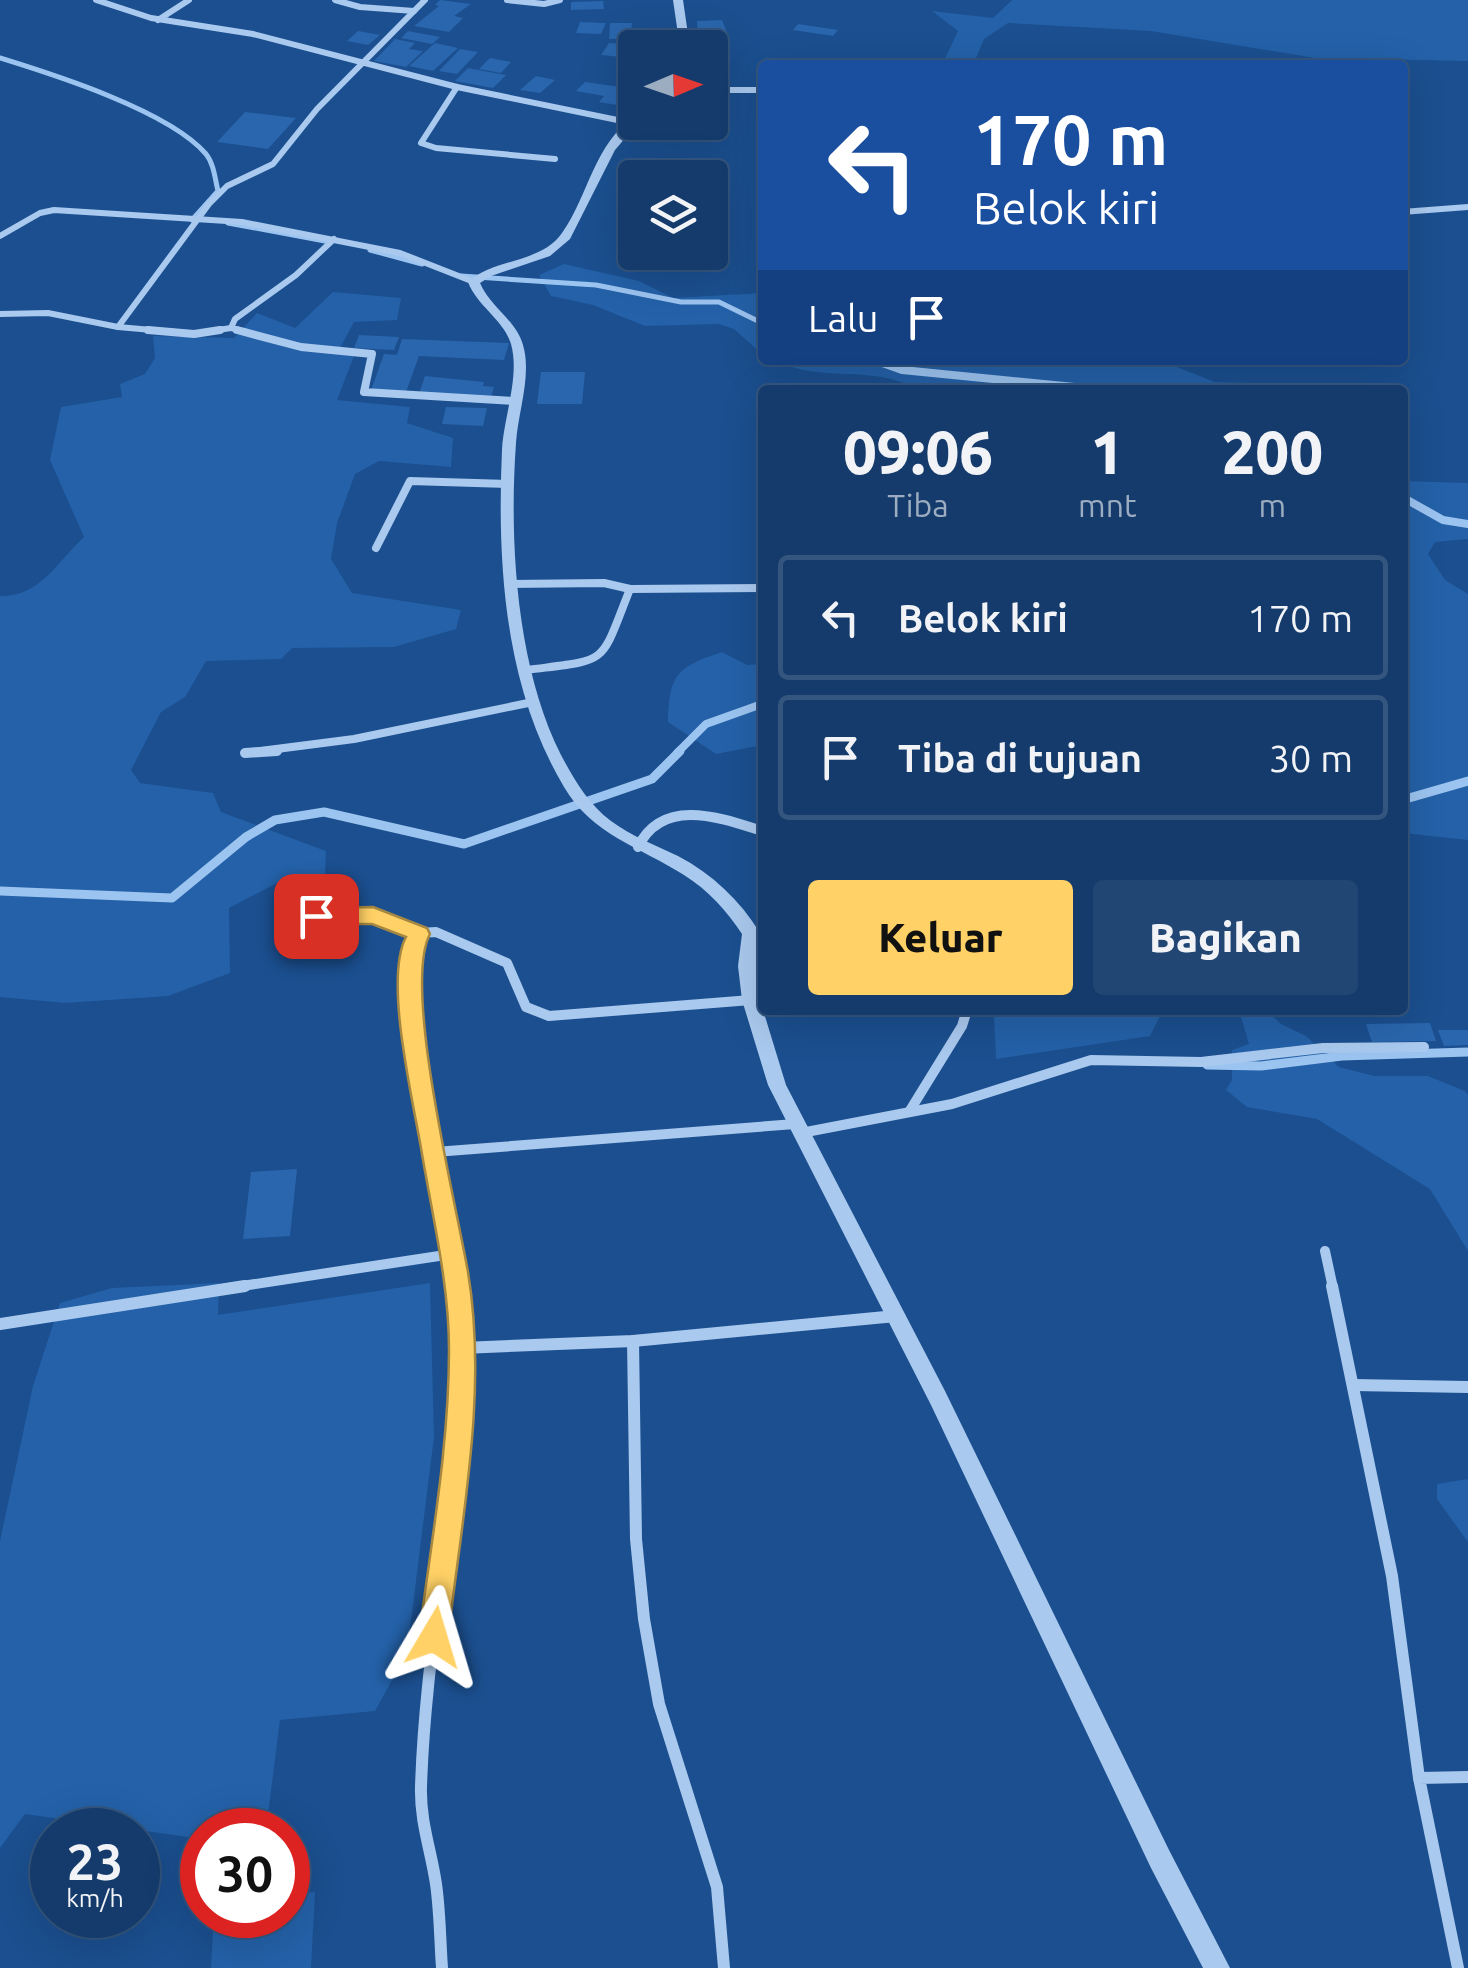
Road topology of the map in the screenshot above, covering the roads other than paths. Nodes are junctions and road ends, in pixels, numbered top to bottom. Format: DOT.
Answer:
graph roads {
  1 [pos="96,0"];
  2 [pos="189,0"];
  3 [pos="335,0"];
  4 [pos="425,0"];
  5 [pos="507,0"];
  6 [pos="560,0"];
  7 [pos="678,0"];
  8 [pos="414,11"];
  9 [pos="158,20"];
  10 [pos="682,30"];
  11 [pos="363,62"];
  12 [pos="457,86"];
  13 [pos="728,90"];
  14 [pos="758,90"];
  15 [pos="618,119"];
  16 [pos="618,139"];
  17 [pos="555,159"];
  18 [pos="1468,207"];
  19 [pos="1408,212"];
  20 [pos="199,218"];
  21 [pos="0,236"];
  22 [pos="334,239"];
  23 [pos="478,278"];
  24 [pos="0,314"];
  25 [pos="118,327"];
  26 [pos="231,328"];
  27 [pos="512,401"];
  28 [pos="508,484"];
  29 [pos="376,548"];
  30 [pos="508,584"];
  31 [pos="758,588"];
  32 [pos="630,589"];
  33 [pos="528,670"];
  34 [pos="534,702"];
  35 [pos="245,753"];
  36 [pos="758,830"];
  37 [pos="638,848"];
  38 [pos="291,918"];
  39 [pos="419,934"];
  40 [pos="751,1000"];
  41 [pos="965,1015"];
  42 [pos="1424,1047"];
  43 [pos="909,1112"];
  44 [pos="798,1129"];
  45 [pos="435,1152"];
  46 [pos="1325,1251"];
  47 [pos="452,1254"];
  48 [pos="897,1316"];
  49 [pos="0,1324"];
  50 [pos="633,1341"];
  51 [pos="462,1348"];
  52 [pos="1353,1384"];
  53 [pos="1468,1387"];
  54 [pos="1468,1777"];
  55 [pos="1419,1778"];
  56 [pos="442,1968"];
  57 [pos="724,1968"];
  58 [pos="1217,1968"];
  59 [pos="1458,1968"];
  1 -- 9 [label="street"];
  2 -- 9 [label="street"];
  3 -- 8 [label="street"];
  4 -- 8 [label="street"];
  5 -- 6 [label="street"];
  7 -- 10 [label="street"];
  8 -- 11 [label="street"];
  9 -- 11 [label="street"];
  11 -- 12 [label="street"];
  11 -- 20 [label="street"];
  12 -- 15 [label="street"];
  12 -- 17 [label="street"];
  13 -- 14 [label="street"];
  16 -- 23 [label="street"];
  18 -- 19 [label="street"];
  20 -- 21 [label="street"];
  20 -- 22 [label="street"];
  20 -- 25 [label="street"];
  22 -- 23 [label="street"];
  22 -- 26 [label="street"];
  23 -- 27 [label="street"];
  24 -- 25 [label="street"];
  25 -- 26 [label="street"];
  26 -- 27 [label="street"];
  27 -- 28 [label="street"];
  28 -- 29 [label="street"];
  28 -- 30 [label="street"];
  30 -- 32 [label="street"];
  30 -- 33 [label="street"];
  31 -- 32 [label="street"];
  32 -- 33 [label="street"];
  33 -- 34 [label="street"];
  34 -- 35 [label="street"];
  34 -- 37 [label="street"];
  36 -- 37 [label="street"];
  37 -- 40 [label="street"];
  38 -- 39 [label="street"];
  39 -- 40 [label="street"];
  39 -- 45 [label="street"];
  40 -- 44 [label="street"];
  41 -- 43 [label="street"];
  42 -- 43 [label="street"];
  43 -- 44 [label="street"];
  44 -- 45 [label="street"];
  44 -- 48 [label="street"];
  45 -- 47 [label="street"];
  46 -- 52 [label="street"];
  47 -- 49 [label="street"];
  47 -- 51 [label="street"];
  48 -- 50 [label="street"];
  48 -- 58 [label="street"];
  50 -- 51 [label="street"];
  50 -- 57 [label="street"];
  51 -- 56 [label="street"];
  52 -- 53 [label="street"];
  52 -- 55 [label="street"];
  54 -- 55 [label="street"];
  55 -- 59 [label="street"];
}
